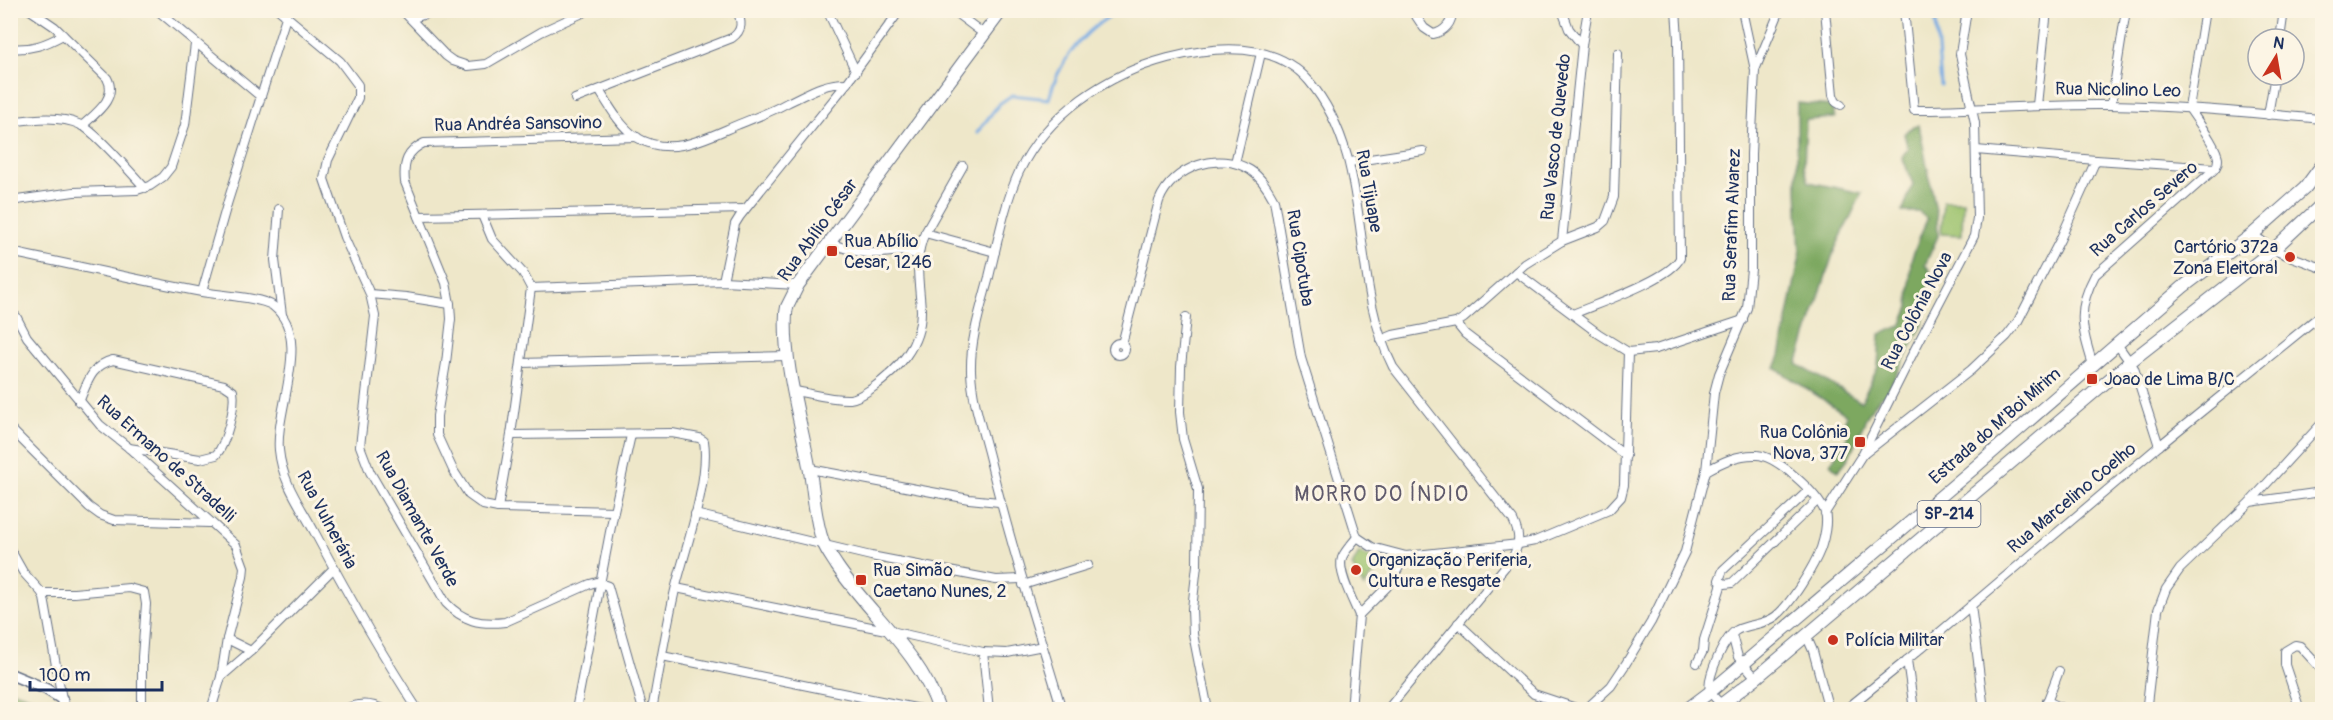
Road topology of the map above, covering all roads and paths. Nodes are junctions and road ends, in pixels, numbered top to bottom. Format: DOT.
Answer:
graph roads {
  1 [pos="30,10"];
  2 [pos="157,10"];
  3 [pos="402,10"];
  4 [pos="437,10"];
  5 [pos="589,10"];
  6 [pos="737,10"];
  7 [pos="827,10"];
  8 [pos="900,10"];
  9 [pos="952,10"];
  10 [pos="1002,10"];
  11 [pos="1412,10"];
  12 [pos="1452,10"];
  13 [pos="1562,10"];
  14 [pos="1588,10"];
  15 [pos="1676,10"];
  16 [pos="1735,10"];
  17 [pos="1742,10"];
  18 [pos="1780,10"];
  19 [pos="1825,10"];
  20 [pos="1904,10"];
  21 [pos="1967,10"];
  22 [pos="2047,10"];
  23 [pos="2126,10"];
  24 [pos="2205,10"];
  25 [pos="2284,10"];
  26 [pos="283,14"];
  27 [pos="411,19"];
  28 [pos="1743,21"];
  29 [pos="2282,27"];
  30 [pos="984,34"];
  31 [pos="63,35"];
  32 [pos="195,44"];
  33 [pos="1582,45"];
  34 [pos="10,48"];
  35 [pos="1261,53"];
  36 [pos="1618,53"];
  37 [pos="1755,70"];
  38 [pos="856,72"];
  39 [pos="847,83"];
  40 [pos="2272,87"];
  41 [pos="599,90"];
  42 [pos="261,97"];
  43 [pos="575,99"];
  44 [pos="1841,105"];
  45 [pos="2037,105"];
  46 [pos="2111,105"];
  47 [pos="1972,108"];
  48 [pos="2189,108"];
  49 [pos="2268,115"];
  50 [pos="2322,119"];
  51 [pos="10,122"];
  52 [pos="82,126"];
  53 [pos="637,137"];
  54 [pos="1976,150"];
  55 [pos="1423,151"];
  56 [pos="2096,160"];
  57 [pos="1350,162"];
  58 [pos="1235,163"];
  59 [pos="2322,165"];
  60 [pos="963,166"];
  61 [pos="2215,168"];
  62 [pos="145,188"];
  63 [pos="10,201"];
  64 [pos="2322,205"];
  65 [pos="279,209"];
  66 [pos="745,209"];
  67 [pos="482,215"];
  68 [pos="419,216"];
  69 [pos="925,234"];
  70 [pos="2253,234"];
  71 [pos="1562,241"];
  72 [pos="830,243"];
  73 [pos="2273,250"];
  74 [pos="10,252"];
  75 [pos="995,252"];
  76 [pos="918,255"];
  77 [pos="2322,268"];
  78 [pos="1516,272"];
  79 [pos="723,281"];
  80 [pos="798,285"];
  81 [pos="531,288"];
  82 [pos="202,292"];
  83 [pos="370,294"];
  84 [pos="450,304"];
  85 [pos="1573,314"];
  86 [pos="2322,314"];
  87 [pos="16,316"];
  88 [pos="282,316"];
  89 [pos="1186,316"];
  90 [pos="1743,320"];
  91 [pos="1456,323"];
  92 [pos="1381,340"];
  93 [pos="1122,344"];
  94 [pos="2117,344"];
  95 [pos="1628,352"];
  96 [pos="787,356"];
  97 [pos="2131,361"];
  98 [pos="521,363"];
  99 [pos="2093,365"];
  100 [pos="795,392"];
  101 [pos="79,402"];
  102 [pos="2322,423"];
  103 [pos="10,428"];
  104 [pos="511,435"];
  105 [pos="631,435"];
  106 [pos="128,447"];
  107 [pos="2159,447"];
  108 [pos="1626,456"];
  109 [pos="1862,456"];
  110 [pos="810,469"];
  111 [pos="1706,471"];
  112 [pos="1808,491"];
  113 [pos="2322,492"];
  114 [pos="1817,501"];
  115 [pos="999,502"];
  116 [pos="2250,502"];
  117 [pos="498,508"];
  118 [pos="614,511"];
  119 [pos="1825,513"];
  120 [pos="695,514"];
  121 [pos="209,523"];
  122 [pos="1357,537"];
  123 [pos="823,544"];
  124 [pos="1519,544"];
  125 [pos="10,549"];
  126 [pos="1406,556"];
  127 [pos="1088,565"];
  128 [pos="334,568"];
  129 [pos="600,582"];
  130 [pos="1022,582"];
  131 [pos="1722,583"];
  132 [pos="676,588"];
  133 [pos="42,593"];
  134 [pos="1971,604"];
  135 [pos="1359,615"];
  136 [pos="1458,623"];
  137 [pos="891,631"];
  138 [pos="1806,634"];
  139 [pos="1731,635"];
  140 [pos="227,639"];
  141 [pos="1043,646"];
  142 [pos="251,651"];
  143 [pos="983,652"];
  144 [pos="662,657"];
  145 [pos="1907,660"];
  146 [pos="1697,663"];
  147 [pos="1743,663"];
  148 [pos="2322,670"];
  149 [pos="2059,671"];
  150 [pos="10,674"];
  151 [pos="220,677"];
  152 [pos="1755,678"];
  153 [pos="1710,692"];
  154 [pos="63,704"];
  155 [pos="2045,705"];
  156 [pos="1717,707"];
  157 [pos="2145,708"];
  158 [pos="142,710"];
  159 [pos="211,710"];
  160 [pos="344,710"];
  161 [pos="385,710"];
  162 [pos="418,710"];
  163 [pos="576,710"];
  164 [pos="643,710"];
  165 [pos="652,710"];
  166 [pos="925,710"];
  167 [pos="939,710"];
  168 [pos="989,710"];
  169 [pos="1062,710"];
  170 [pos="1208,710"];
  171 [pos="1351,710"];
  172 [pos="1387,710"];
  173 [pos="1584,710"];
  174 [pos="1686,710"];
  175 [pos="1829,710"];
  176 [pos="1845,710"];
  177 [pos="1914,710"];
  178 [pos="1984,710"];
  179 [pos="2067,710"];
  180 [pos="2300,710"];
  1 -- 31 [label="street"];
  2 -- 32 [label="street"];
  3 -- 27 [label="street"];
  4 -- 27 [label="street"];
  5 -- 27 [label="street"];
  6 -- 41 [label="street"];
  7 -- 38 [label="street"];
  8 -- 38 [label="street"];
  9 -- 30 [label="street"];
  10 -- 30 [label="main road, Rua Abílio César"];
  11 -- 12 [label="street"];
  13 -- 33 [label="street, Rua Vasco de Quevedo"];
  14 -- 33 [label="street"];
  15 -- 85 [label="street"];
  16 -- 28 [label="street"];
  17 -- 28 [label="street, Rua Serafim Alvarez"];
  18 -- 37 [label="street"];
  19 -- 44 [label="street"];
  20 -- 47 [label="street, Rua Nicolino Leo"];
  21 -- 47 [label="street, Rua Colônia Nova"];
  22 -- 45 [label="street"];
  23 -- 46 [label="street"];
  24 -- 48 [label="street"];
  25 -- 29 [label="street"];
  26 -- 42 [label="street"];
  26 -- 83 [label="street, Rua Diamante Verde"];
  28 -- 37 [label="street, Rua Serafim Alvarez"];
  30 -- 72 [label="main road, Rua Abílio César"];
  31 -- 34 [label="street"];
  31 -- 52 [label="street"];
  32 -- 42 [label="street"];
  32 -- 62 [label="street"];
  33 -- 71 [label="street, Rua Vasco de Quevedo"];
  35 -- 57 [label="street, Rua Tijuape"];
  35 -- 58 [label="street"];
  35 -- 75 [label="street, Rua Tijuape"];
  36 -- 71 [label="street"];
  37 -- 90 [label="street, Rua Serafim Alvarez"];
  38 -- 39 [label="street"];
  39 -- 53 [label="street"];
  39 -- 66 [label="street"];
  40 -- 49 [label="street"];
  41 -- 43 [label="street"];
  41 -- 53 [label="street"];
  42 -- 82 [label="street"];
  45 -- 46 [label="street, Rua Nicolino Leo"];
  45 -- 47 [label="street, Rua Nicolino Leo"];
  46 -- 48 [label="street, Rua Nicolino Leo"];
  47 -- 54 [label="street, Rua Colônia Nova"];
  48 -- 49 [label="street, Rua Nicolino Leo"];
  48 -- 61 [label="street, Rua Carlos Severo"];
  49 -- 50 [label="street, Rua Nicolino Leo"];
  51 -- 52 [label="street"];
  52 -- 62 [label="street"];
  53 -- 68 [label="street, Rua Andréa Sansovino"];
  54 -- 56 [label="street"];
  54 -- 109 [label="street, Rua Colônia Nova"];
  55 -- 57 [label="street"];
  56 -- 61 [label="street"];
  56 -- 109 [label="street"];
  57 -- 92 [label="street, Rua Tijuape"];
  58 -- 93 [label="street"];
  58 -- 122 [label="street, Rua Cipotuba"];
  59 -- 70 [label="main road, Estrada do M'Boi Mirim / SP-214"];
  60 -- 69 [label="street"];
  61 -- 99 [label="street, Rua Carlos Severo"];
  62 -- 63 [label="street"];
  64 -- 73 [label="main road, Estrada do M'Boi Mirim / SP-214"];
  65 -- 88 [label="street, Rua Vulnerária"];
  66 -- 67 [label="street"];
  66 -- 79 [label="street"];
  67 -- 68 [label="street"];
  67 -- 81 [label="street"];
  68 -- 84 [label="street, Rua Andréa Sansovino"];
  69 -- 75 [label="street"];
  69 -- 76 [label="street"];
  70 -- 73 [label="street"];
  70 -- 94 [label="main road, Estrada do M'Boi Mirim / SP-214"];
  71 -- 78 [label="street, Rua Vasco de Quevedo"];
  72 -- 76 [label="street"];
  72 -- 80 [label="main road, Rua Abílio César"];
  73 -- 77 [label="street"];
  73 -- 97 [label="main road, Estrada do M'Boi Mirim / SP-214"];
  74 -- 82 [label="street"];
  75 -- 115 [label="street, Rua Tijuape"];
  76 -- 100 [label="street"];
  78 -- 85 [label="street"];
  78 -- 91 [label="street, Rua Vasco de Quevedo"];
  79 -- 80 [label="street"];
  79 -- 81 [label="street"];
  80 -- 96 [label="main road, Rua Abílio César"];
  81 -- 98 [label="street"];
  82 -- 88 [label="street"];
  83 -- 84 [label="street"];
  83 -- 129 [label="street, Rua Diamante Verde"];
  84 -- 117 [label="street, Rua Andréa Sansovino"];
  85 -- 95 [label="street"];
  86 -- 107 [label="street, Rua Marcelino Coelho"];
  87 -- 101 [label="street, Rua Ermano de Stradelli"];
  88 -- 128 [label="street, Rua Vulnerária"];
  89 -- 170 [label="street"];
  90 -- 95 [label="street"];
  90 -- 111 [label="street, Rua Serafim Alvarez"];
  91 -- 92 [label="street, Rua Vasco de Quevedo"];
  91 -- 108 [label="street"];
  92 -- 124 [label="street, Rua Tijuape"];
  94 -- 97 [label="street"];
  94 -- 99 [label="main road, Estrada do M'Boi Mirim / SP-214"];
  95 -- 108 [label="street"];
  96 -- 98 [label="street"];
  96 -- 100 [label="main road, Rua Abílio César"];
  97 -- 107 [label="street"];
  97 -- 138 [label="main road, Estrada do M'Boi Mirim / SP-214"];
  98 -- 104 [label="street"];
  99 -- 147 [label="main road, Estrada do M'Boi Mirim / SP-214"];
  100 -- 110 [label="main road, Rua Abílio César"];
  101 -- 106 [label="street, Rua Ermano de Stradelli"];
  101 -- 106 [label="street"];
  102 -- 116 [label="street"];
  103 -- 121 [label="street"];
  104 -- 105 [label="street"];
  104 -- 117 [label="street"];
  105 -- 118 [label="street"];
  105 -- 120 [label="street"];
  106 -- 121 [label="street, Rua Ermano de Stradelli"];
  107 -- 134 [label="street, Rua Marcelino Coelho"];
  108 -- 124 [label="street"];
  109 -- 119 [label="street, Rua Colônia Nova"];
  110 -- 115 [label="street"];
  110 -- 123 [label="main road, Rua Abílio César"];
  111 -- 112 [label="street"];
  111 -- 173 [label="street, Rua Serafim Alvarez"];
  112 -- 114 [label="street"];
  112 -- 131 [label="street"];
  113 -- 116 [label="street"];
  114 -- 119 [label="street"];
  114 -- 131 [label="street"];
  115 -- 130 [label="street, Rua Tijuape"];
  116 -- 157 [label="street"];
  117 -- 118 [label="street, Rua Andréa Sansovino"];
  118 -- 129 [label="street"];
  119 -- 139 [label="street"];
  120 -- 123 [label="street"];
  120 -- 132 [label="street"];
  121 -- 140 [label="street, Rua Ermano de Stradelli"];
  122 -- 126 [label="street"];
  122 -- 135 [label="street"];
  123 -- 130 [label="street"];
  123 -- 137 [label="main road"];
  124 -- 126 [label="street"];
  124 -- 136 [label="street"];
  125 -- 133 [label="street"];
  126 -- 135 [label="street"];
  127 -- 130 [label="street"];
  128 -- 142 [label="street"];
  128 -- 162 [label="street, Rua Vulnerária"];
  129 -- 163 [label="street"];
  129 -- 164 [label="street"];
  130 -- 141 [label="street, Rua Tijuape"];
  131 -- 146 [label="street"];
  132 -- 137 [label="street"];
  132 -- 144 [label="street"];
  133 -- 154 [label="street"];
  133 -- 158 [label="street"];
  134 -- 145 [label="street, Rua Marcelino Coelho"];
  134 -- 178 [label="street"];
  135 -- 171 [label="street"];
  136 -- 172 [label="street"];
  136 -- 173 [label="street"];
  137 -- 143 [label="street"];
  137 -- 167 [label="main road"];
  138 -- 152 [label="main road, Estrada do M'Boi Mirim / SP-214"];
  138 -- 175 [label="street"];
  139 -- 147 [label="street"];
  139 -- 153 [label="street"];
  140 -- 142 [label="street"];
  140 -- 151 [label="street, Rua Ermano de Stradelli"];
  141 -- 143 [label="street"];
  141 -- 169 [label="street, Rua Tijuape"];
  142 -- 151 [label="street"];
  143 -- 168 [label="street"];
  144 -- 165 [label="street"];
  144 -- 166 [label="street"];
  145 -- 176 [label="street, Rua Marcelino Coelho"];
  145 -- 177 [label="street"];
  147 -- 152 [label="street"];
  147 -- 153 [label="main road, Estrada do M'Boi Mirim / SP-214"];
  148 -- 180 [label="street"];
  149 -- 155 [label="street"];
  150 -- 154 [label="street"];
  151 -- 159 [label="street, Rua Ermano de Stradelli"];
  152 -- 156 [label="main road, Estrada do M'Boi Mirim / SP-214"];
  153 -- 156 [label="street"];
  153 -- 174 [label="main road, Estrada do M'Boi Mirim / SP-214"];
  155 -- 179 [label="street"];
  160 -- 161 [label="street"];
}
